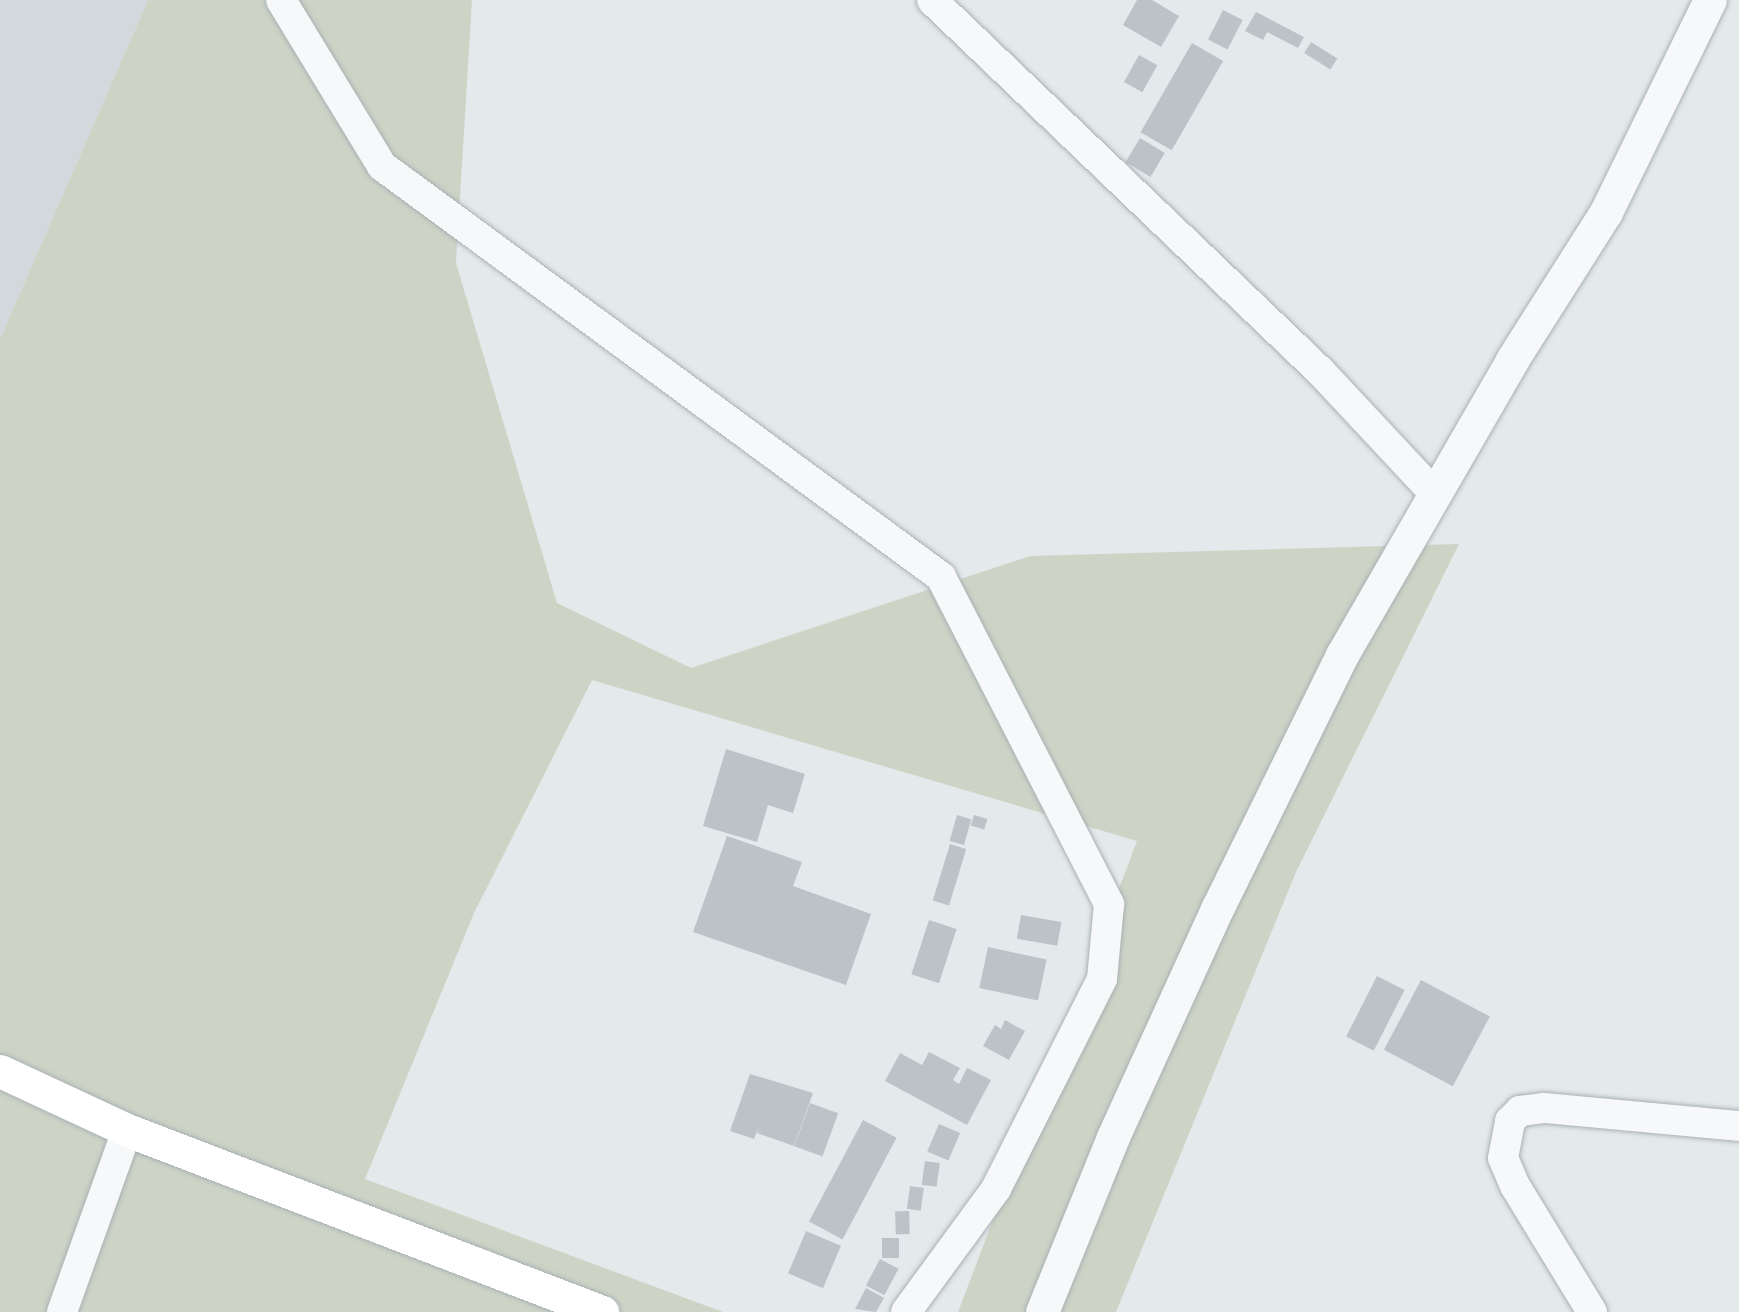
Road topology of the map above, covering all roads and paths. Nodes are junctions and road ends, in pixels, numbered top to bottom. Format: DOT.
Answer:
graph roads {
  1 [pos="281,0"];
  2 [pos="932,0"];
  3 [pos="1710,0"];
  4 [pos="1434,493"];
  5 [pos="0,1071"];
  6 [pos="1739,1126"];
  7 [pos="127,1130"];
  8 [pos="62,1312"];
  9 [pos="602,1312"];
  10 [pos="906,1312"];
  11 [pos="1041,1312"];
  12 [pos="1592,1312"];
  1 -- 10 [label="street"];
  2 -- 4 [label="street"];
  3 -- 4 [label="street"];
  4 -- 11 [label="street"];
  5 -- 7 [label="main road"];
  6 -- 12 [label="street"];
  7 -- 8 [label="street"];
  7 -- 9 [label="main road"];
}
